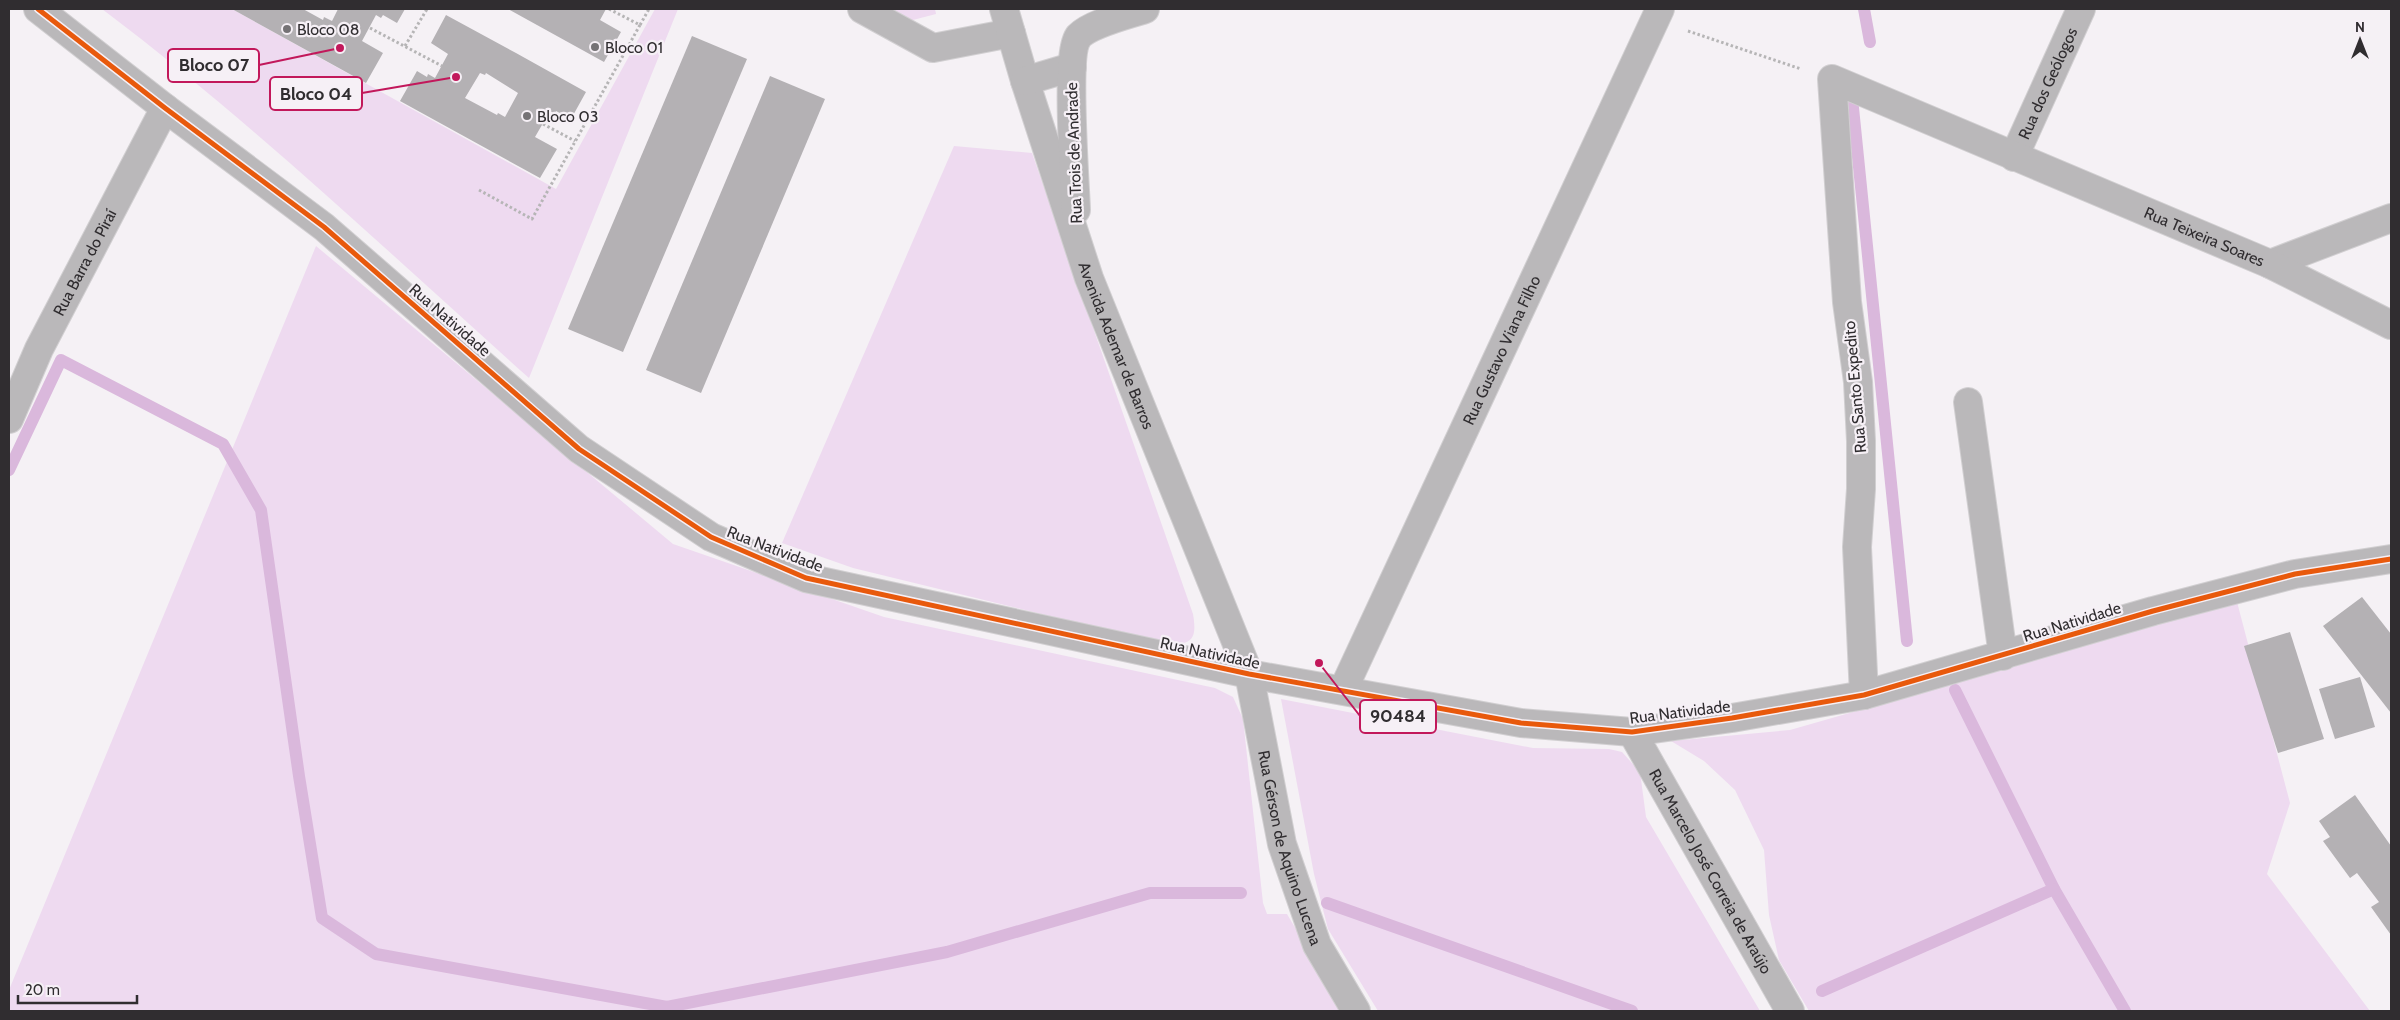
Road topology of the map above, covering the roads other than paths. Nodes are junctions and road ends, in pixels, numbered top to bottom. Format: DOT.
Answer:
graph roads {
  1 [pos="38,9"];
  2 [pos="862,9"];
  3 [pos="1146,9"];
  4 [pos="2104,9"];
  5 [pos="1657,14"];
  6 [pos="2079,14"];
  7 [pos="1007,21"];
  8 [pos="1072,67"];
  9 [pos="1832,79"];
  10 [pos="1025,81"];
  11 [pos="165,108"];
  12 [pos="2014,157"];
  13 [pos="2391,218"];
  14 [pos="1077,239"];
  15 [pos="2270,264"];
  16 [pos="2391,325"];
  17 [pos="1968,402"];
  18 [pos="9,419"];
  19 [pos="2391,559"];
  20 [pos="2003,656"];
  21 [pos="1249,674"];
  22 [pos="1342,690"];
  23 [pos="1864,695"];
  24 [pos="1632,732"];
  25 [pos="1356,1011"];
  26 [pos="1790,1011"];
  1 -- 11 [label="street"];
  2 -- 7 [label="street"];
  3 -- 8 [label="street, Rua Trois de Andrade"];
  4 -- 6 [label="street"];
  5 -- 22 [label="street, Rua Gustavo Viana Filho"];
  6 -- 12 [label="street, Rua dos Geólogos"];
  7 -- 10 [label="street, Avenida Ademar de Barros"];
  8 -- 10 [label="street, Rua Trois de Andrade"];
  8 -- 14 [label="street, Rua Trois de Andrade"];
  9 -- 12 [label="street, Rua Teixeira Soares"];
  9 -- 23 [label="street, Rua Santo Expedito"];
  10 -- 14 [label="street, Avenida Ademar de Barros"];
  11 -- 18 [label="street, Rua Barra do Piraí"];
  11 -- 21 [label="street, Rua Natividade"];
  12 -- 15 [label="street, Rua Teixeira Soares"];
  13 -- 15 [label="street"];
  14 -- 21 [label="street, Avenida Ademar de Barros"];
  15 -- 16 [label="street, Rua Teixeira Soares"];
  17 -- 20 [label="street"];
  19 -- 20 [label="street, Rua Natividade"];
  20 -- 23 [label="street, Rua Natividade"];
  21 -- 22 [label="street, Rua Natividade"];
  21 -- 25 [label="street, Rua Gérson de Aquino Lucena"];
  22 -- 24 [label="street, Rua Natividade"];
  23 -- 24 [label="street, Rua Natividade"];
  24 -- 26 [label="street, Rua Marcelo José Correia de Araújo"];
}
